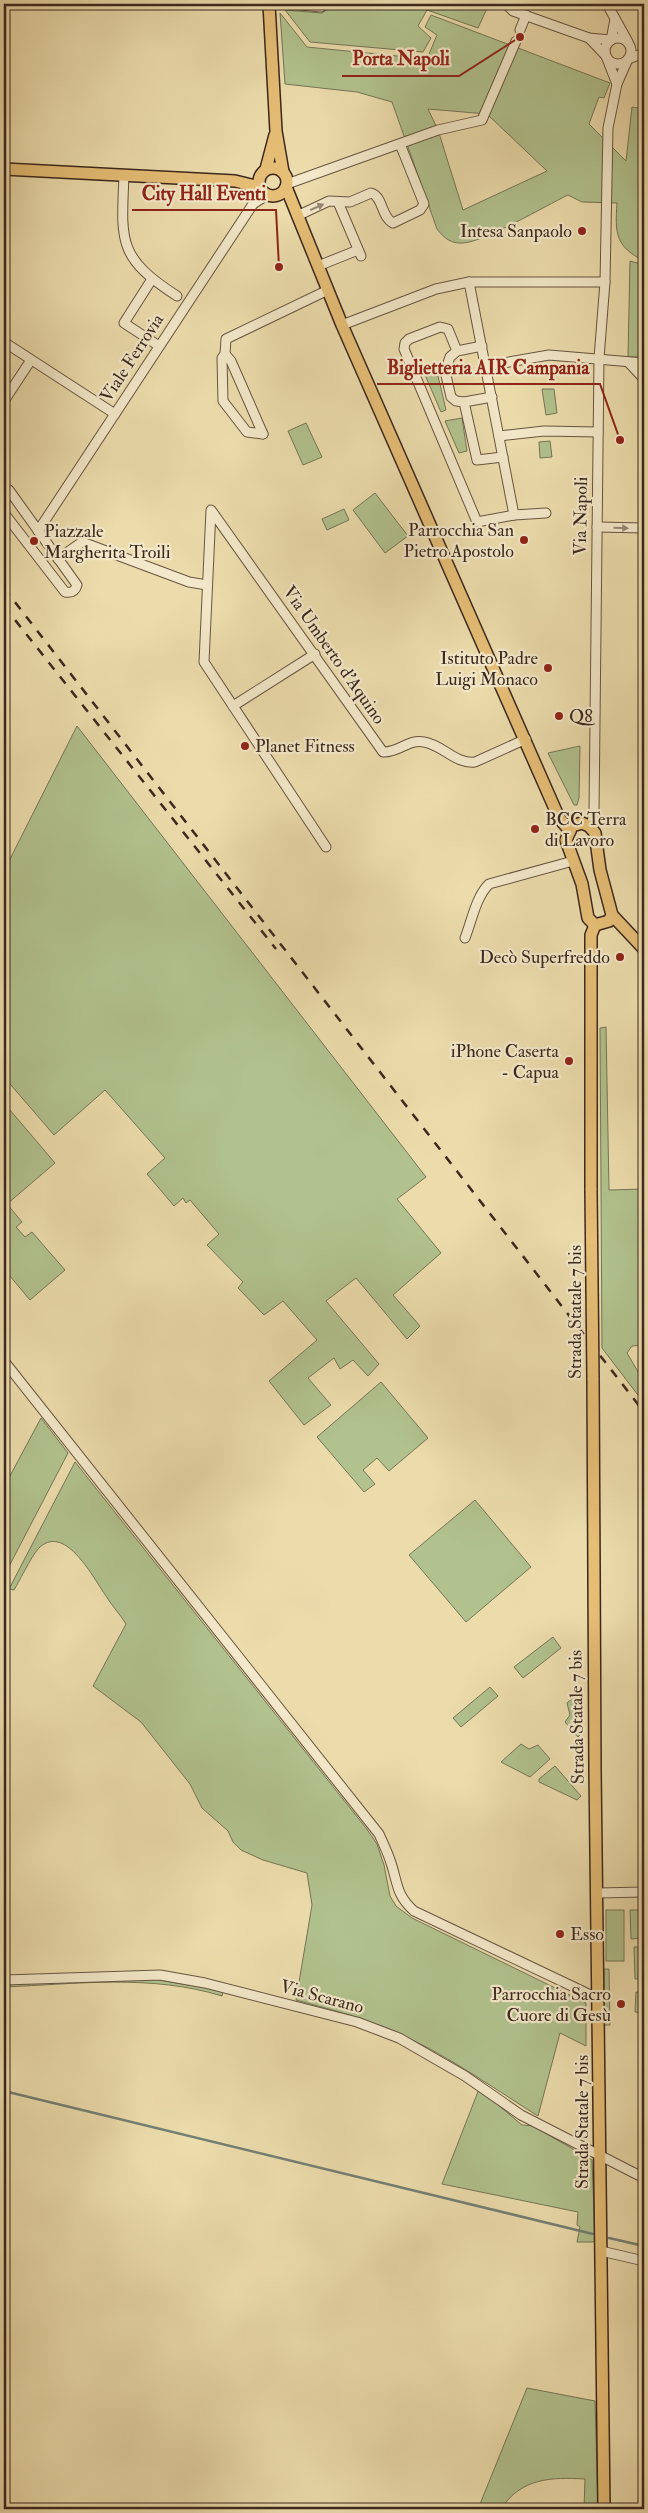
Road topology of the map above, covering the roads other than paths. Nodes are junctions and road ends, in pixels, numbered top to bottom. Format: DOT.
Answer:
graph roads {
  1 [pos="270,4"];
  2 [pos="291,4"];
  3 [pos="325,4"];
  4 [pos="506,4"];
  5 [pos="607,4"];
  6 [pos="526,15"];
  7 [pos="616,19"];
  8 [pos="520,30"];
  9 [pos="588,38"];
  10 [pos="611,40"];
  11 [pos="515,44"];
  12 [pos="629,44"];
  13 [pos="644,52"];
  14 [pos="606,56"];
  15 [pos="628,59"];
  16 [pos="617,84"];
  17 [pos="276,131"];
  18 [pos="402,143"];
  19 [pos="4,169"];
  20 [pos="263,172"];
  21 [pos="284,172"];
  22 [pos="124,176"];
  23 [pos="235,181"];
  24 [pos="287,186"];
  25 [pos="265,191"];
  26 [pos="338,202"];
  27 [pos="296,214"];
  28 [pos="318,266"];
  29 [pos="152,279"];
  30 [pos="469,282"];
  31 [pos="605,282"];
  32 [pos="328,290"];
  33 [pos="178,296"];
  34 [pos="342,325"];
  35 [pos="4,342"];
  36 [pos="159,346"];
  37 [pos="482,346"];
  38 [pos="457,351"];
  39 [pos="225,354"];
  40 [pos="599,358"];
  41 [pos="31,360"];
  42 [pos="644,362"];
  43 [pos="628,363"];
  44 [pos="486,366"];
  45 [pos="644,379"];
  46 [pos="492,397"];
  47 [pos="4,401"];
  48 [pos="464,402"];
  49 [pos="115,414"];
  50 [pos="598,432"];
  51 [pos="499,436"];
  52 [pos="503,457"];
  53 [pos="4,490"];
  54 [pos="4,513"];
  55 [pos="546,513"];
  56 [pos="514,515"];
  57 [pos="32,521"];
  58 [pos="597,528"];
  59 [pos="644,528"];
  60 [pos="38,531"];
  61 [pos="19,532"];
  62 [pos="51,548"];
  63 [pos="38,556"];
  64 [pos="58,559"];
  65 [pos="207,585"];
  66 [pos="315,654"];
  67 [pos="233,706"];
  68 [pos="526,740"];
  69 [pos="591,828"];
  70 [pos="570,831"];
  71 [pos="326,847"];
  72 [pos="573,861"];
  73 [pos="612,915"];
  74 [pos="594,925"];
  75 [pos="465,938"];
  76 [pos="644,949"];
  77 [pos="4,1361"];
  78 [pos="644,1892"];
  79 [pos="598,1893"];
  80 [pos="4,1980"];
  81 [pos="599,1999"];
  82 [pos="600,2157"];
  83 [pos="644,2178"];
  84 [pos="601,2251"];
  85 [pos="644,2261"];
  86 [pos="604,2509"];
  1 -- 17 [label="main road"];
  2 -- 3 [label="street"];
  4 -- 6 [label="street"];
  5 -- 7 [label="street"];
  6 -- 8 [label="street"];
  6 -- 9 [label="street"];
  7 -- 10 [label="street"];
  7 -- 12 [label="street"];
  9 -- 10 [label="street"];
  9 -- 14 [label="street"];
  10 -- 12 [label="street"];
  10 -- 14 [label="street"];
  11 -- 18 [label="street"];
  12 -- 13 [label="street"];
  12 -- 15 [label="street"];
  13 -- 15 [label="street"];
  14 -- 15 [label="street"];
  14 -- 16 [label="street"];
  15 -- 16 [label="street"];
  16 -- 31 [label="street, Via Napoli"];
  17 -- 20 [label="main road"];
  17 -- 21 [label="main road"];
  18 -- 24 [label="street"];
  18 -- 26 [label="street"];
  19 -- 22 [label="main road"];
  20 -- 21 [label="main road"];
  20 -- 23 [label="main road"];
  20 -- 25 [label="main road"];
  21 -- 24 [label="main road"];
  22 -- 23 [label="main road"];
  22 -- 29 [label="street"];
  23 -- 25 [label="main road"];
  24 -- 25 [label="main road"];
  24 -- 27 [label="main road"];
  25 -- 27 [label="main road"];
  25 -- 36 [label="street, Viale Ferrovia"];
  27 -- 26 [label="street, one-way"];
  26 -- 28 [label="street"];
  27 -- 28 [label="main road"];
  28 -- 32 [label="main road"];
  29 -- 33 [label="street"];
  29 -- 36 [label="street"];
  30 -- 31 [label="street"];
  30 -- 34 [label="street"];
  30 -- 37 [label="street"];
  31 -- 40 [label="street, Via Napoli"];
  32 -- 34 [label="main road"];
  32 -- 39 [label="street"];
  34 -- 68 [label="main road"];
  35 -- 41 [label="street"];
  36 -- 49 [label="street, Viale Ferrovia"];
  37 -- 38 [label="street"];
  37 -- 44 [label="street"];
  38 -- 48 [label="street"];
  38 -- 56 [label="street"];
  39 -- 39 [label="street"];
  40 -- 43 [label="street"];
  40 -- 44 [label="street"];
  40 -- 50 [label="street, Via Napoli"];
  41 -- 47 [label="street"];
  41 -- 49 [label="street"];
  42 -- 43 [label="street"];
  43 -- 45 [label="street"];
  44 -- 46 [label="street"];
  46 -- 48 [label="street"];
  46 -- 51 [label="street"];
  48 -- 52 [label="street"];
  49 -- 60 [label="street, Viale Ferrovia"];
  50 -- 51 [label="street"];
  50 -- 58 [label="street, Via Napoli"];
  51 -- 52 [label="street"];
  52 -- 56 [label="street"];
  53 -- 57 [label="street"];
  54 -- 61 [label="street"];
  55 -- 56 [label="street"];
  57 -- 60 [label="street"];
  57 -- 61 [label="street"];
  58 -- 59 [label="street, one-way"];
  58 -- 69 [label="street, Via Napoli"];
  60 -- 62 [label="street"];
  61 -- 63 [label="street"];
  62 -- 63 [label="street"];
  62 -- 64 [label="street"];
  63 -- 64 [label="street"];
  64 -- 65 [label="street"];
  65 -- 66 [label="street, Via Umberto d'Aquino"];
  65 -- 67 [label="street"];
  66 -- 67 [label="street"];
  66 -- 68 [label="street, Via Umberto d'Aquino"];
  67 -- 71 [label="street"];
  68 -- 70 [label="main road"];
  69 -- 70 [label="main road"];
  69 -- 73 [label="main road"];
  70 -- 72 [label="main road"];
  72 -- 74 [label="main road"];
  72 -- 75 [label="street"];
  73 -- 74 [label="main road"];
  73 -- 76 [label="main road"];
  74 -- 79 [label="main road, Strada Statale 7 bis, bridge"];
  77 -- 81 [label="street"];
  78 -- 79 [label="street"];
  79 -- 81 [label="main road, Strada Statale 7 bis"];
  80 -- 82 [label="street, Via Scarano"];
  81 -- 82 [label="main road, Strada Statale 7 bis"];
  82 -- 83 [label="street, Via Scarano"];
  82 -- 84 [label="main road, Strada Statale 7 bis"];
  84 -- 85 [label="street"];
  84 -- 86 [label="main road, Strada Statale 7 bis"];
}
